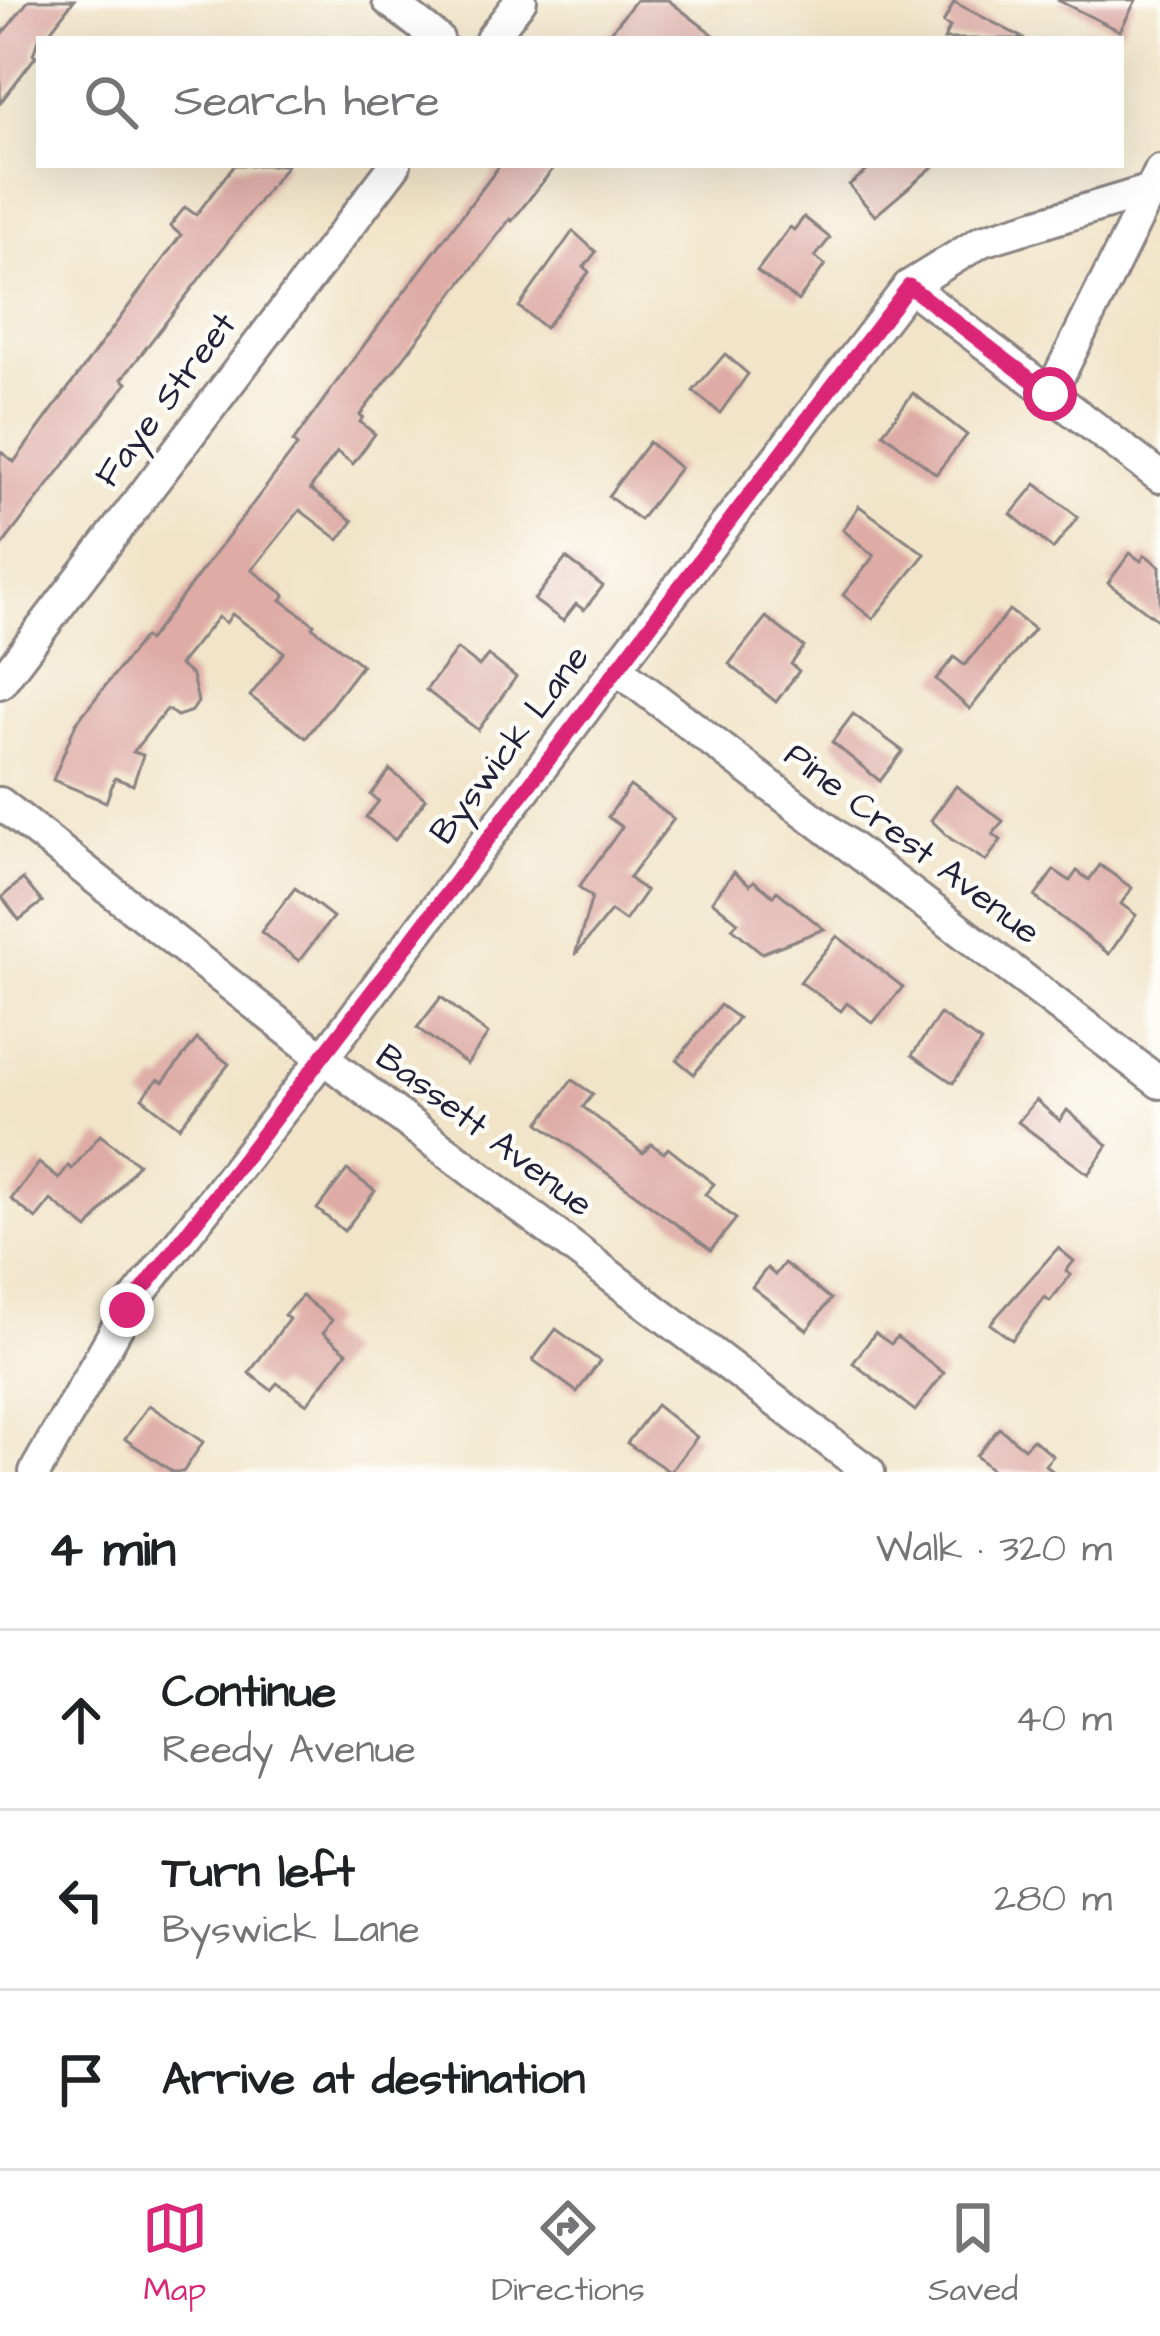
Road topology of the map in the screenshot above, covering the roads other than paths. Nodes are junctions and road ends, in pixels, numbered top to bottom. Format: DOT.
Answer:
graph roads {
  1 [pos="388,0"];
  2 [pos="521,0"];
  3 [pos="434,36"];
  4 [pos="493,36"];
  5 [pos="393,168"];
  6 [pos="1155,180"];
  7 [pos="909,286"];
  8 [pos="1050,394"];
  9 [pos="1160,478"];
  10 [pos="616,668"];
  11 [pos="0,683"];
  12 [pos="0,803"];
  13 [pos="323,1058"];
  14 [pos="1160,1083"];
  15 [pos="44,1468"];
  16 [pos="869,1472"];
  1 -- 3 [label="street"];
  2 -- 4 [label="street"];
  5 -- 11 [label="street, Faye Street"];
  6 -- 7 [label="street, Byswick Lane"];
  6 -- 8 [label="street, Byswick Lane"];
  7 -- 8 [label="street"];
  7 -- 10 [label="street, Byswick Lane"];
  8 -- 9 [label="street"];
  10 -- 13 [label="street, Byswick Lane"];
  10 -- 14 [label="street, Pine Crest Avenue"];
  12 -- 13 [label="street, Bassett Avenue"];
  13 -- 15 [label="street, Byswick Lane"];
  13 -- 16 [label="street, Bassett Avenue"];
}
